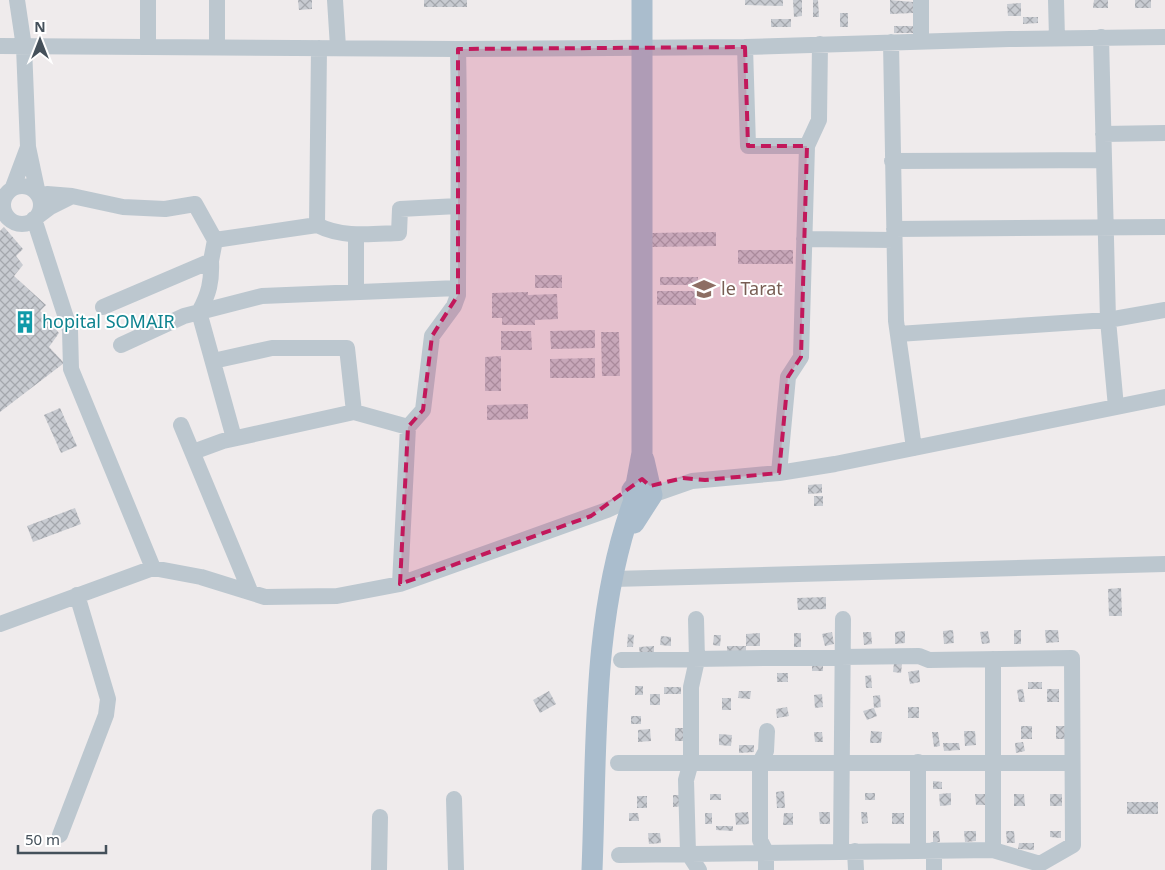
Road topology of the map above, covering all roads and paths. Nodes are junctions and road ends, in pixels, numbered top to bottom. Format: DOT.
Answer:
graph roads {
  1 [pos="17,0"];
  2 [pos="148,0"];
  3 [pos="217,0"];
  4 [pos="336,0"];
  5 [pos="642,0"];
  6 [pos="921,0"];
  7 [pos="1056,0"];
  8 [pos="1101,37"];
  9 [pos="1165,37"];
  10 [pos="1057,38"];
  11 [pos="921,41"];
  12 [pos="891,42"];
  13 [pos="820,44"];
  14 [pos="0,46"];
  15 [pos="643,46"];
  16 [pos="148,47"];
  17 [pos="217,47"];
  18 [pos="338,47"];
  19 [pos="745,47"];
  20 [pos="24,48"];
  21 [pos="320,48"];
  22 [pos="458,49"];
  23 [pos="1165,133"];
  24 [pos="1103,134"];
  25 [pos="807,146"];
  26 [pos="28,147"];
  27 [pos="1103,160"];
  28 [pos="892,161"];
  29 [pos="13,188"];
  30 [pos="39,195"];
  31 [pos="72,196"];
  32 [pos="1,203"];
  33 [pos="458,206"];
  34 [pos="34,219"];
  35 [pos="4,220"];
  36 [pos="317,225"];
  37 [pos="1165,227"];
  38 [pos="1105,228"];
  39 [pos="894,234"];
  40 [pos="356,235"];
  41 [pos="804,239"];
  42 [pos="215,240"];
  43 [pos="211,261"];
  44 [pos="458,288"];
  45 [pos="356,292"];
  46 [pos="103,307"];
  47 [pos="1165,310"];
  48 [pos="199,312"];
  49 [pos="1108,320"];
  50 [pos="898,334"];
  51 [pos="121,345"];
  52 [pos="213,361"];
  53 [pos="1165,397"];
  54 [pos="1116,407"];
  55 [pos="354,412"];
  56 [pos="182,426"];
  57 [pos="408,427"];
  58 [pos="234,438"];
  59 [pos="914,448"];
  60 [pos="193,452"];
  61 [pos="779,473"];
  62 [pos="642,492"];
  63 [pos="1165,564"];
  64 [pos="153,568"];
  65 [pos="614,573"];
  66 [pos="400,584"];
  67 [pos="250,591"];
  68 [pos="77,595"];
  69 [pos="843,618"];
  70 [pos="696,619"];
  71 [pos="0,624"];
  72 [pos="843,657"];
  73 [pos="993,659"];
  74 [pos="621,660"];
  75 [pos="697,660"];
  76 [pos="767,732"];
  77 [pos="692,762"];
  78 [pos="760,762"];
  79 [pos="842,762"];
  80 [pos="918,762"];
  81 [pos="618,763"];
  82 [pos="991,763"];
  83 [pos="1072,763"];
  84 [pos="454,799"];
  85 [pos="380,817"];
  86 [pos="60,835"];
  87 [pos="926,850"];
  88 [pos="993,850"];
  89 [pos="848,851"];
  90 [pos="766,852"];
  91 [pos="688,853"];
  92 [pos="619,855"];
  93 [pos="1041,867"];
  94 [pos="379,870"];
  95 [pos="456,870"];
  96 [pos="592,870"];
  97 [pos="699,870"];
  98 [pos="766,870"];
  99 [pos="856,870"];
  100 [pos="934,870"];
  1 -- 20 [label="street"];
  2 -- 16 [label="street"];
  3 -- 17 [label="street"];
  4 -- 18 [label="street"];
  5 -- 15 [label="main road"];
  6 -- 11 [label="street"];
  7 -- 10 [label="street"];
  8 -- 9 [label="street"];
  8 -- 10 [label="street"];
  8 -- 24 [label="street"];
  10 -- 11 [label="street"];
  11 -- 12 [label="street"];
  12 -- 13 [label="street"];
  12 -- 28 [label="street"];
  13 -- 19 [label="street"];
  13 -- 25 [label="street"];
  14 -- 20 [label="street"];
  15 -- 19 [label="street"];
  15 -- 22 [label="street"];
  15 -- 62 [label="main road"];
  16 -- 17 [label="street"];
  16 -- 20 [label="street"];
  17 -- 21 [label="street"];
  18 -- 21 [label="street"];
  18 -- 22 [label="street"];
  19 -- 25 [label="street"];
  20 -- 26 [label="street"];
  21 -- 36 [label="street"];
  22 -- 33 [label="street"];
  23 -- 24 [label="street"];
  24 -- 27 [label="street"];
  25 -- 41 [label="street"];
  26 -- 29 [label="street"];
  26 -- 30 [label="street"];
  27 -- 28 [label="street"];
  27 -- 38 [label="street"];
  28 -- 39 [label="street"];
  29 -- 30 [label="street"];
  29 -- 32 [label="street"];
  30 -- 31 [label="street"];
  30 -- 34 [label="street"];
  31 -- 34 [label="street"];
  31 -- 42 [label="street"];
  32 -- 35 [label="street"];
  33 -- 40 [label="street"];
  33 -- 44 [label="street"];
  34 -- 35 [label="street"];
  34 -- 64 [label="street"];
  36 -- 40 [label="street"];
  36 -- 42 [label="street"];
  37 -- 38 [label="street"];
  38 -- 39 [label="street"];
  38 -- 49 [label="street"];
  39 -- 41 [label="street"];
  39 -- 50 [label="street"];
  40 -- 45 [label="street"];
  41 -- 61 [label="street"];
  42 -- 43 [label="street"];
  43 -- 46 [label="street"];
  43 -- 48 [label="street"];
  44 -- 45 [label="street"];
  44 -- 57 [label="street"];
  45 -- 48 [label="street"];
  47 -- 49 [label="street"];
  48 -- 51 [label="street"];
  48 -- 52 [label="street"];
  49 -- 50 [label="street"];
  49 -- 54 [label="street"];
  50 -- 59 [label="street"];
  52 -- 55 [label="street"];
  52 -- 58 [label="street"];
  53 -- 54 [label="street"];
  54 -- 59 [label="street"];
  55 -- 57 [label="street"];
  55 -- 58 [label="street"];
  56 -- 60 [label="street"];
  57 -- 66 [label="street"];
  58 -- 60 [label="street"];
  59 -- 61 [label="street"];
  60 -- 67 [label="street"];
  61 -- 62 [label="street"];
  62 -- 65 [label="main road"];
  62 -- 66 [label="street"];
  63 -- 65 [label="street"];
  64 -- 67 [label="street"];
  64 -- 68 [label="street"];
  65 -- 96 [label="main road"];
  66 -- 67 [label="street"];
  68 -- 71 [label="street"];
  68 -- 86 [label="street"];
  69 -- 72 [label="street"];
  70 -- 75 [label="street"];
  72 -- 73 [label="street"];
  72 -- 75 [label="street"];
  72 -- 79 [label="street"];
  73 -- 82 [label="street"];
  73 -- 83 [label="street"];
  74 -- 75 [label="street"];
  75 -- 77 [label="street"];
  76 -- 78 [label="street"];
  77 -- 78 [label="street"];
  77 -- 81 [label="street"];
  77 -- 91 [label="street"];
  78 -- 79 [label="street"];
  78 -- 90 [label="street"];
  79 -- 80 [label="street"];
  79 -- 89 [label="street"];
  80 -- 82 [label="street"];
  80 -- 87 [label="street"];
  82 -- 83 [label="street"];
  82 -- 88 [label="street"];
  83 -- 93 [label="street"];
  84 -- 95 [label="street"];
  85 -- 94 [label="street"];
  87 -- 88 [label="street"];
  87 -- 89 [label="street"];
  87 -- 100 [label="street"];
  88 -- 93 [label="street"];
  89 -- 90 [label="street"];
  89 -- 99 [label="street"];
  90 -- 91 [label="street"];
  90 -- 98 [label="street"];
  91 -- 92 [label="street"];
  91 -- 97 [label="street"];
}
